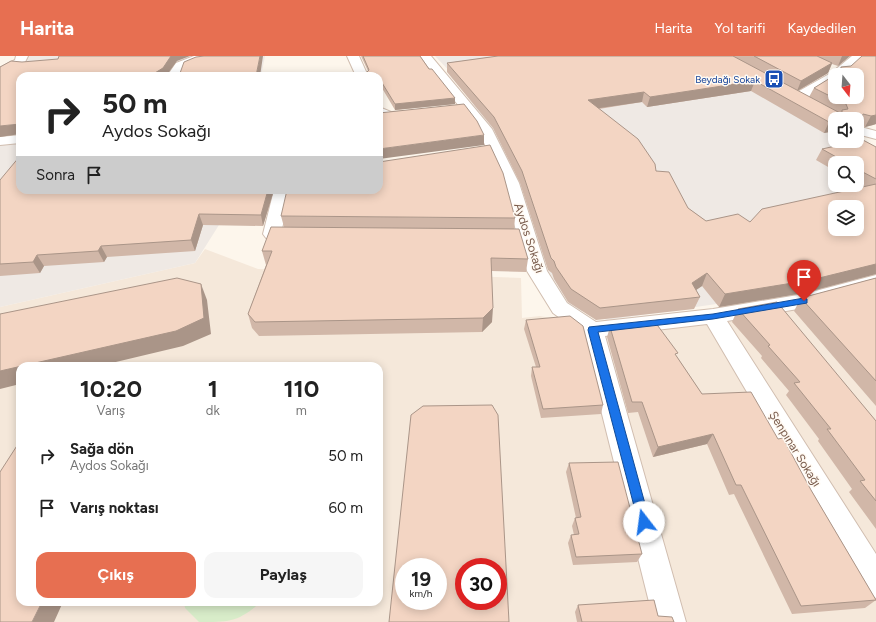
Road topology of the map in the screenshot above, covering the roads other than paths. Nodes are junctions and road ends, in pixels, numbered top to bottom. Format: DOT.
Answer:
graph roads {
  1 [pos="22,56"];
  2 [pos="353,56"];
  3 [pos="425,56"];
  4 [pos="858,56"];
  5 [pos="222,58"];
  6 [pos="824,67"];
  7 [pos="844,68"];
  8 [pos="828,69"];
  9 [pos="175,72"];
  10 [pos="360,72"];
  11 [pos="0,73"];
  12 [pos="828,79"];
  13 [pos="783,91"];
  14 [pos="797,98"];
  15 [pos="810,105"];
  16 [pos="424,112"];
  17 [pos="383,113"];
  18 [pos="864,132"];
  19 [pos="876,135"];
  20 [pos="16,139"];
  21 [pos="0,141"];
  22 [pos="281,194"];
  23 [pos="312,234"];
  24 [pos="876,281"];
  25 [pos="776,306"];
  26 [pos="713,316"];
  27 [pos="791,324"];
  28 [pos="592,330"];
  29 [pos="876,582"];
  30 [pos="670,622"];
  1 -- 11 [label="street"];
  2 -- 10 [label="street"];
  3 -- 28 [label="street, Aydos Sokağı"];
  4 -- 7 [label="street"];
  5 -- 9 [label="street"];
  6 -- 8 [label="street"];
  12 -- 14 [label="street"];
  13 -- 14 [label="street"];
  14 -- 15 [label="street"];
  16 -- 17 [label="street"];
  18 -- 19 [label="street"];
  20 -- 21 [label="street"];
  22 -- 23 [label="street"];
  24 -- 25 [label="street"];
  25 -- 26 [label="street"];
  25 -- 27 [label="street"];
  26 -- 28 [label="street"];
  26 -- 29 [label="street, Şenpınar Sokağı"];
  28 -- 30 [label="street"];
}
